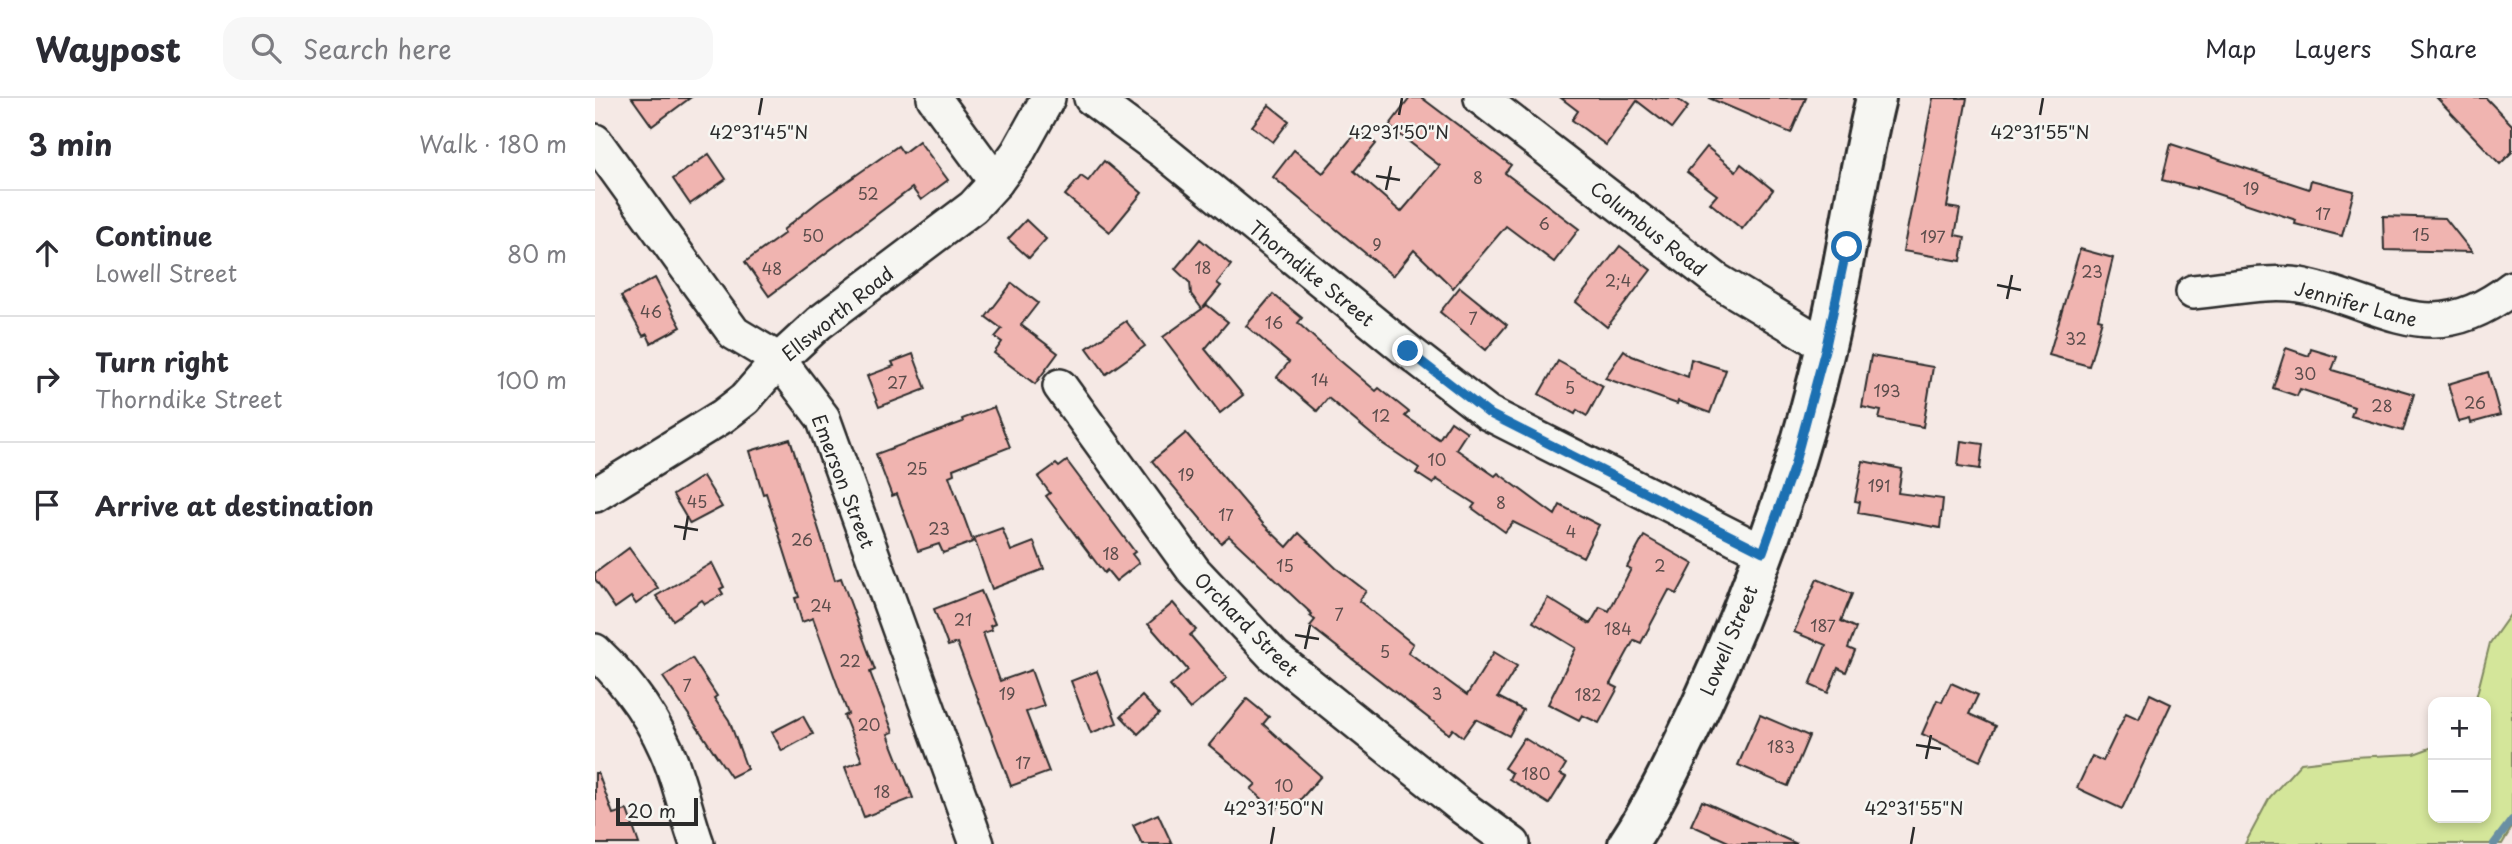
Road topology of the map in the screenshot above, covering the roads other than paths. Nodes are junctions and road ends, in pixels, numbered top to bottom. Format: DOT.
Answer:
graph roads {
  1 [pos="934,98"];
  2 [pos="1048,98"];
  3 [pos="1091,98"];
  4 [pos="1481,98"];
  5 [pos="1876,98"];
  6 [pos="595,141"];
  7 [pos="996,182"];
  8 [pos="2512,288"];
  9 [pos="2193,292"];
  10 [pos="1826,346"];
  11 [pos="779,360"];
  12 [pos="1060,386"];
  13 [pos="595,495"];
  14 [pos="1763,552"];
  15 [pos="595,651"];
  16 [pos="697,844"];
  17 [pos="978,844"];
  18 [pos="1513,844"];
  19 [pos="1628,844"];
  1 -- 7 [label="street"];
  2 -- 7 [label="street, Ellsworth Road"];
  3 -- 14 [label="street, Thorndike Street"];
  4 -- 10 [label="street, Columbus Road"];
  5 -- 10 [label="main road, Lowell Street"];
  6 -- 11 [label="street, Emerson Street"];
  7 -- 11 [label="street, Ellsworth Road"];
  8 -- 9 [label="street, Jennifer Lane"];
  10 -- 14 [label="main road, Lowell Street"];
  11 -- 13 [label="street, Ellsworth Road"];
  11 -- 17 [label="street, Emerson Street"];
  12 -- 18 [label="street, Orchard Street"];
  14 -- 19 [label="main road, Lowell Street"];
  15 -- 16 [label="street"];
}
